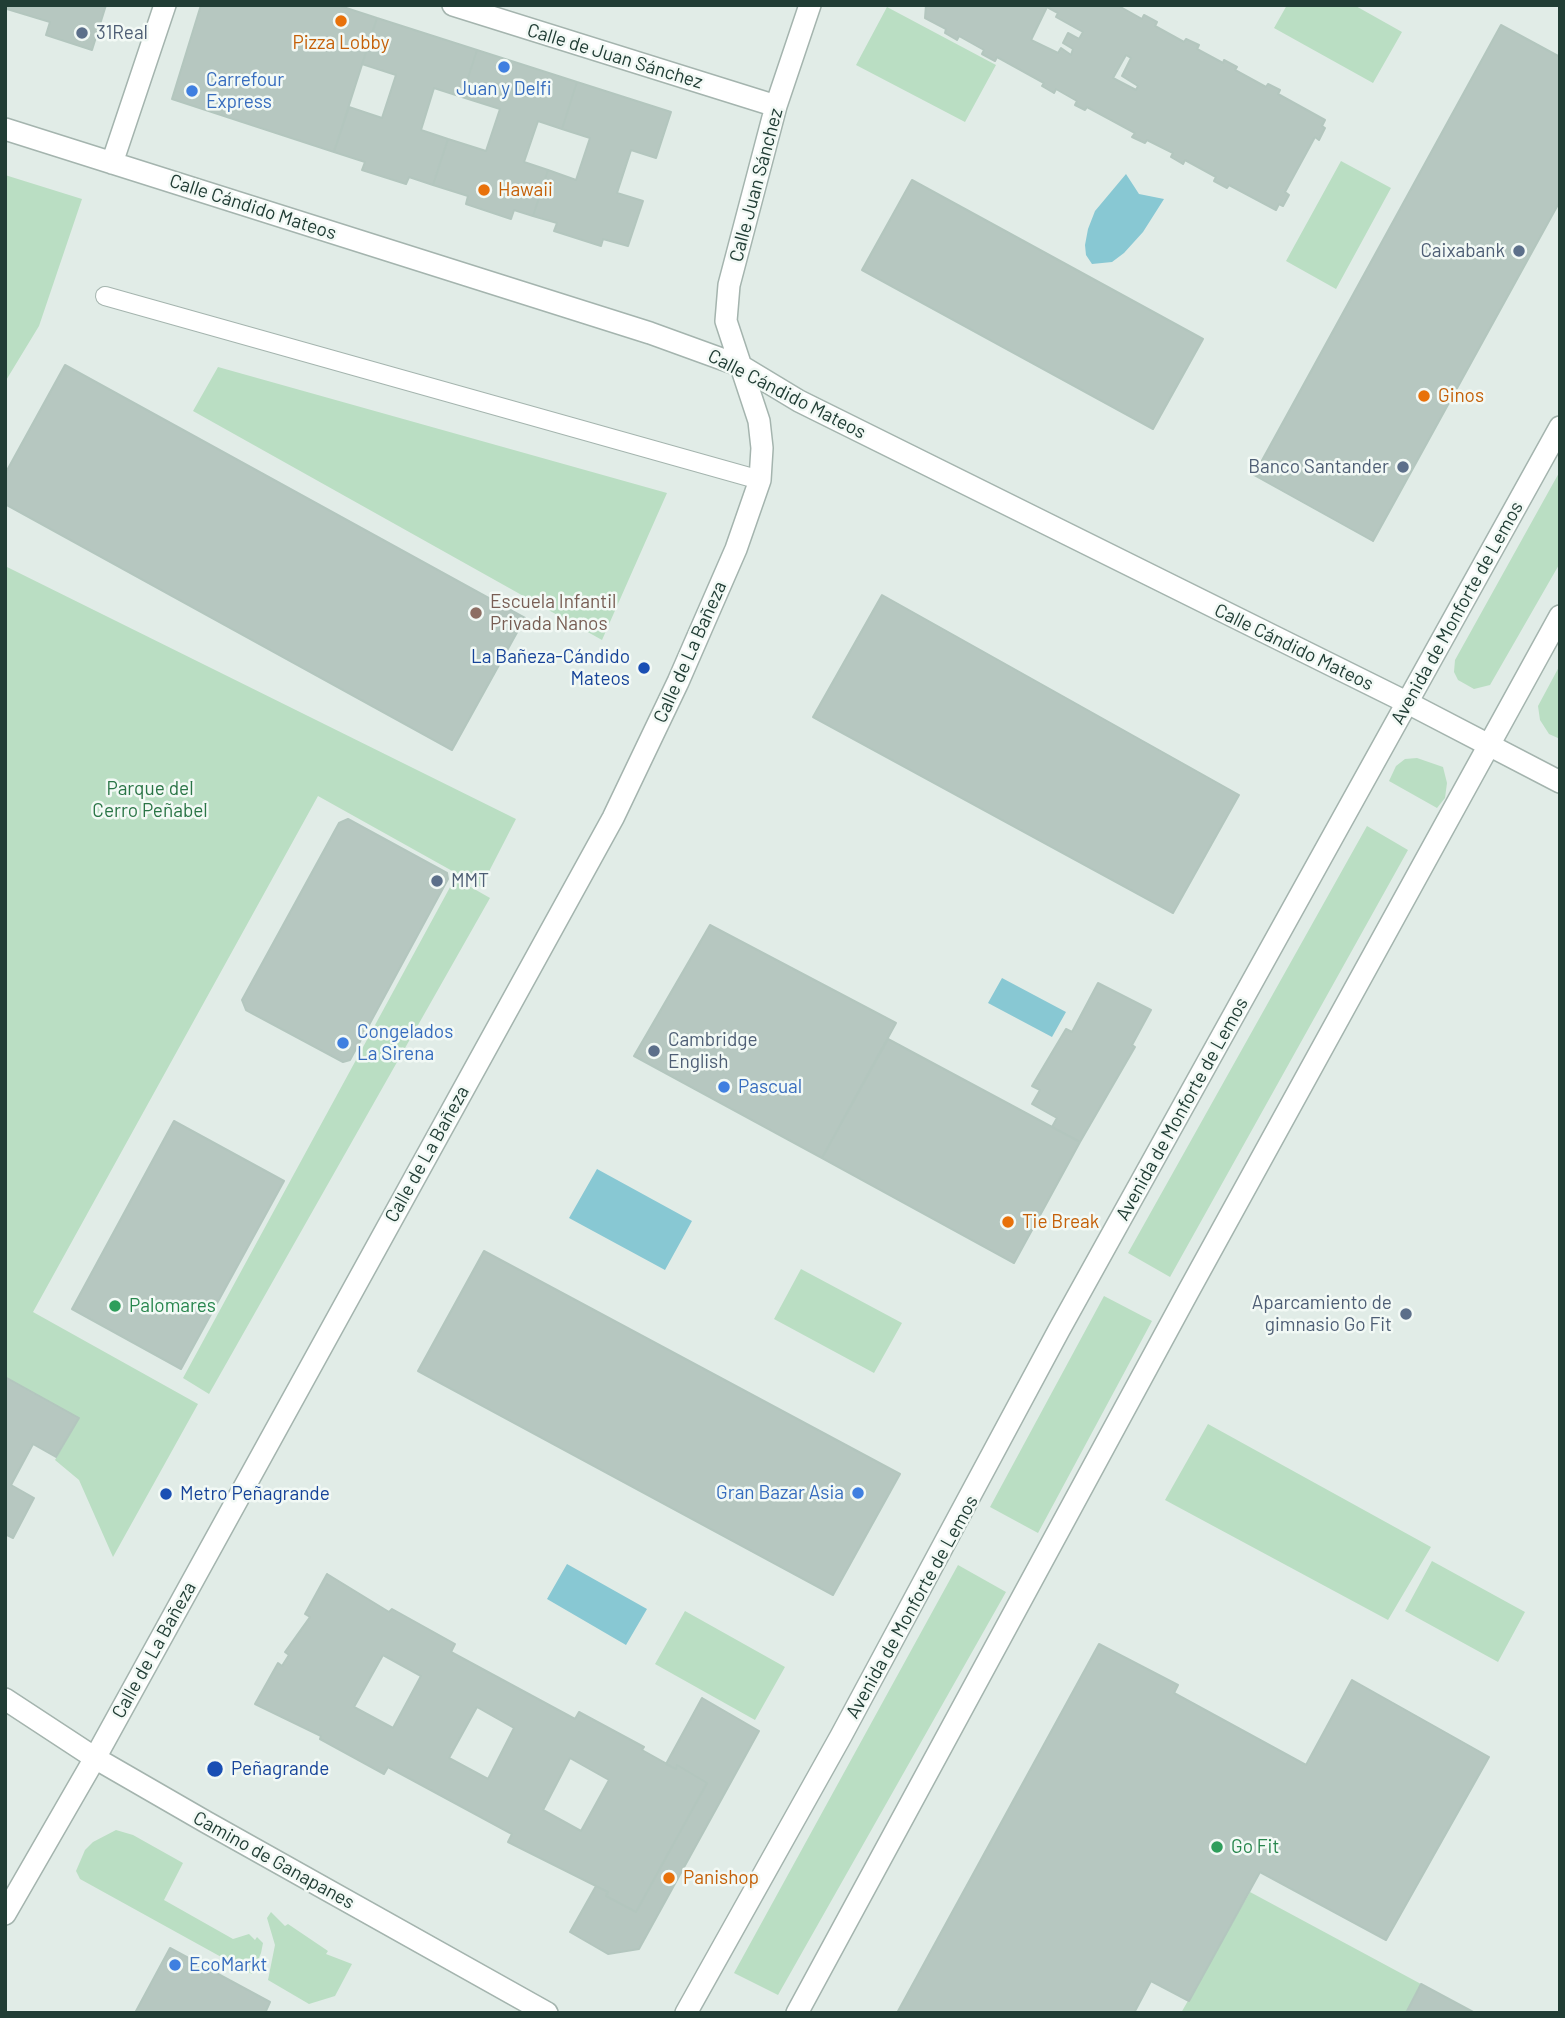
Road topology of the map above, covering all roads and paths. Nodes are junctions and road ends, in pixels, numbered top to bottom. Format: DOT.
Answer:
graph roads {
  1 [pos="165,5"];
  2 [pos="453,5"];
  3 [pos="810,5"];
  4 [pos="776,106"];
  5 [pos="5,129"];
  6 [pos="112,163"];
  7 [pos="105,296"];
  8 [pos="741,366"];
  9 [pos="1560,427"];
  10 [pos="760,480"];
  11 [pos="1560,616"];
  12 [pos="1408,703"];
  13 [pos="1489,744"];
  14 [pos="1560,782"];
  15 [pos="5,1699"];
  16 [pos="95,1758"];
  17 [pos="5,1914"];
  18 [pos="547,2013"];
  19 [pos="686,2013"];
  20 [pos="797,2013"];
  1 -- 6 [label="street"];
  2 -- 4 [label="street, Calle de Juan Sánchez"];
  3 -- 4 [label="street, Calle Juan Sánchez"];
  4 -- 8 [label="street, Calle Juan Sánchez"];
  5 -- 6 [label="street, Calle Cándido Mateos"];
  6 -- 8 [label="street, Calle Cándido Mateos"];
  7 -- 10 [label="lane"];
  8 -- 10 [label="street, Calle de La Bañeza"];
  8 -- 12 [label="street, Calle Cándido Mateos"];
  9 -- 12 [label="street, Avenida de Monforte de Lemos"];
  10 -- 16 [label="street, Calle de La Bañeza"];
  11 -- 13 [label="street"];
  12 -- 13 [label="street, Calle Cándido Mateos"];
  12 -- 19 [label="street, Avenida de Monforte de Lemos"];
  13 -- 14 [label="street, Calle Cándido Mateos"];
  13 -- 20 [label="street"];
  15 -- 16 [label="street, Camino de Ganapanes"];
  16 -- 17 [label="street, Calle de La Bañeza"];
  16 -- 18 [label="street, Camino de Ganapanes"];
}
